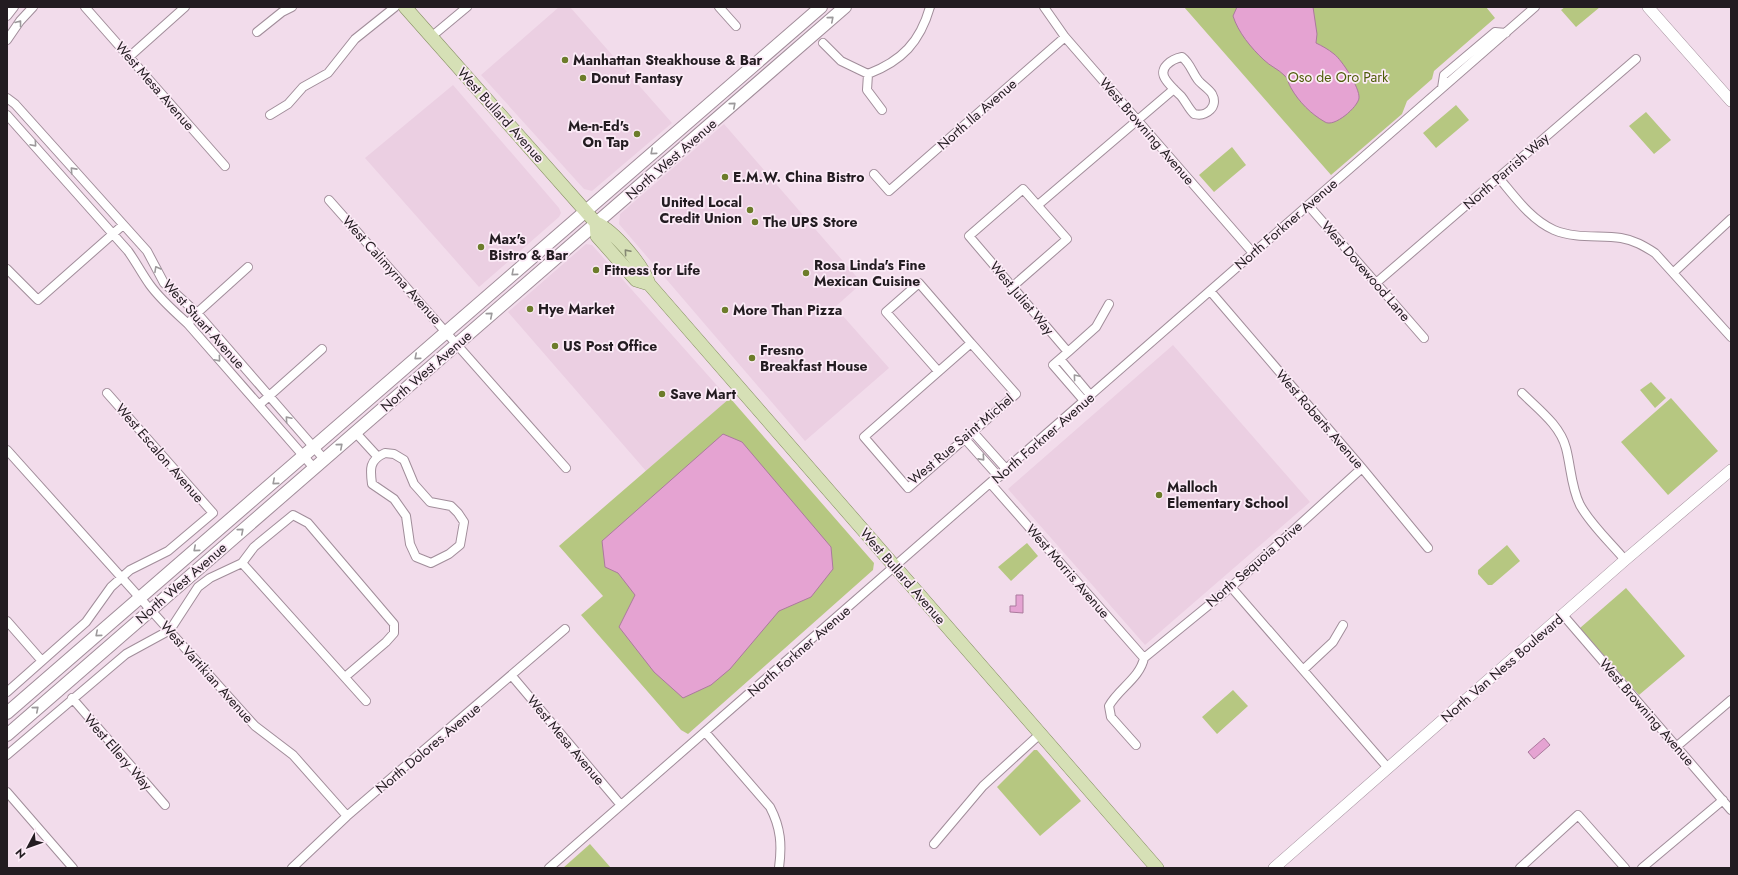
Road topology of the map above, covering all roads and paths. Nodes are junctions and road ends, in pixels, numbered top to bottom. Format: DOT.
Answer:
graph roads {
  1 [pos="14,7"];
  2 [pos="33,7"];
  3 [pos="85,7"];
  4 [pos="185,7"];
  5 [pos="292,7"];
  6 [pos="394,7"];
  7 [pos="405,7"];
  8 [pos="467,7"];
  9 [pos="719,7"];
  10 [pos="821,7"];
  11 [pos="828,7"];
  12 [pos="845,7"];
  13 [pos="930,7"];
  14 [pos="1044,7"];
  15 [pos="1535,7"];
  16 [pos="1648,7"];
  17 [pos="7,16"];
  18 [pos="736,26"];
  19 [pos="257,32"];
  20 [pos="432,37"];
  21 [pos="1065,37"];
  22 [pos="7,40"];
  23 [pos="823,43"];
  24 [pos="129,56"];
  25 [pos="1636,59"];
  26 [pos="868,74"];
  27 [pos="1174,89"];
  28 [pos="751,90"];
  29 [pos="7,98"];
  30 [pos="1731,101"];
  31 [pos="882,110"];
  32 [pos="7,115"];
  33 [pos="270,115"];
  34 [pos="1137,121"];
  35 [pos="225,166"];
  36 [pos="874,174"];
  37 [pos="1499,178"];
  38 [pos="329,200"];
  39 [pos="1038,205"];
  40 [pos="1308,205"];
  41 [pos="586,211"];
  42 [pos="1731,219"];
  43 [pos="596,223"];
  44 [pos="123,226"];
  45 [pos="113,234"];
  46 [pos="1254,253"];
  47 [pos="248,267"];
  48 [pos="7,269"];
  49 [pos="1674,272"];
  50 [pos="1376,283"];
  51 [pos="1012,287"];
  52 [pos="1210,292"];
  53 [pos="1109,304"];
  54 [pos="197,313"];
  55 [pos="188,324"];
  56 [pos="447,331"];
  57 [pos="1731,337"];
  58 [pos="1424,338"];
  59 [pos="457,343"];
  60 [pos="971,343"];
  61 [pos="322,348"];
  62 [pos="1068,352"];
  63 [pos="1060,359"];
  64 [pos="938,372"];
  65 [pos="107,393"];
  66 [pos="1522,394"];
  67 [pos="268,395"];
  68 [pos="1091,396"];
  69 [pos="1085,402"];
  70 [pos="259,405"];
  71 [pos="355,432"];
  72 [pos="973,432"];
  73 [pos="965,439"];
  74 [pos="314,448"];
  75 [pos="7,450"];
  76 [pos="377,456"];
  77 [pos="304,457"];
  78 [pos="324,459"];
  79 [pos="314,468"];
  80 [pos="566,468"];
  81 [pos="1362,468"];
  82 [pos="1007,470"];
  83 [pos="1731,470"];
  84 [pos="999,477"];
  85 [pos="991,484"];
  86 [pos="1428,548"];
  87 [pos="1625,560"];
  88 [pos="242,563"];
  89 [pos="895,568"];
  90 [pos="121,578"];
  91 [pos="1231,587"];
  92 [pos="139,599"];
  93 [pos="151,609"];
  94 [pos="1562,615"];
  95 [pos="7,621"];
  96 [pos="1344,625"];
  97 [pos="565,629"];
  98 [pos="170,630"];
  99 [pos="1144,658"];
  100 [pos="42,661"];
  101 [pos="1303,670"];
  102 [pos="512,676"];
  103 [pos="345,677"];
  104 [pos="7,692"];
  105 [pos="72,698"];
  106 [pos="1731,700"];
  107 [pos="366,701"];
  108 [pos="7,713"];
  109 [pos="706,732"];
  110 [pos="1040,734"];
  111 [pos="7,735"];
  112 [pos="1136,745"];
  113 [pos="1676,747"];
  114 [pos="7,755"];
  115 [pos="1388,768"];
  116 [pos="7,792"];
  117 [pos="1723,800"];
  118 [pos="620,804"];
  119 [pos="165,805"];
  120 [pos="1731,810"];
  121 [pos="347,816"];
  122 [pos="934,844"];
  123 [pos="73,868"];
  124 [pos="292,868"];
  125 [pos="549,868"];
  126 [pos="779,868"];
  127 [pos="1157,868"];
  128 [pos="1274,868"];
  129 [pos="1520,868"];
  130 [pos="1625,868"];
  131 [pos="1642,868"];
  1 -- 17 [label="street"];
  22 -- 2 [label="street, one-way"];
  3 -- 24 [label="street, West Mesa Avenue"];
  4 -- 24 [label="street"];
  5 -- 19 [label="street"];
  6 -- 33 [label="street"];
  7 -- 20 [label="main road, West Bullard Avenue"];
  8 -- 20 [label="street"];
  9 -- 18 [label="street"];
  10 -- 41 [label="main road, North West Avenue, one-way"];
  11 -- 28 [label="main road"];
  28 -- 12 [label="main road, North West Avenue, one-way"];
  13 -- 26 [label="street"];
  14 -- 21 [label="street, West Browning Avenue"];
  15 -- 40 [label="street, North Forkner Avenue"];
  16 -- 30 [label="street"];
  20 -- 41 [label="main road, West Bullard Avenue"];
  21 -- 34 [label="street, West Browning Avenue"];
  21 -- 36 [label="street, North Ila Avenue"];
  23 -- 26 [label="street"];
  24 -- 35 [label="street, West Mesa Avenue"];
  25 -- 37 [label="street, North Parrish Way"];
  26 -- 31 [label="street"];
  27 -- 27 [label="street"];
  27 -- 34 [label="street"];
  43 -- 28 [label="main road, North West Avenue, one-way"];
  44 -- 29 [label="street, West Stuart Avenue, one-way"];
  32 -- 45 [label="street, West Stuart Avenue, one-way"];
  34 -- 39 [label="street"];
  34 -- 46 [label="street, West Browning Avenue"];
  37 -- 49 [label="street"];
  37 -- 50 [label="street, North Parrish Way"];
  38 -- 56 [label="street, West Calimyrna Avenue"];
  39 -- 51 [label="street"];
  39 -- 51 [label="street, West Juliet Way"];
  40 -- 46 [label="street, North Forkner Avenue"];
  40 -- 50 [label="street, West Dovewood Lane"];
  41 -- 43 [label="main road, West Bullard Avenue"];
  41 -- 56 [label="main road, North West Avenue, one-way"];
  42 -- 49 [label="street"];
  59 -- 43 [label="main road, North West Avenue, one-way"];
  43 -- 89 [label="main road, West Bullard Avenue"];
  44 -- 45 [label="street"];
  54 -- 44 [label="street, West Stuart Avenue, one-way"];
  45 -- 48 [label="street"];
  45 -- 55 [label="street, West Stuart Avenue"];
  46 -- 52 [label="street, North Forkner Avenue"];
  47 -- 54 [label="street"];
  49 -- 57 [label="street"];
  50 -- 58 [label="street, West Dovewood Lane"];
  51 -- 62 [label="street, West Juliet Way"];
  52 -- 68 [label="street, North Forkner Avenue"];
  52 -- 81 [label="street, West Roberts Avenue"];
  53 -- 62 [label="street"];
  54 -- 55 [label="street"];
  54 -- 67 [label="street, West Stuart Avenue"];
  55 -- 70 [label="street, West Stuart Avenue, one-way"];
  56 -- 59 [label="street, West Calimyrna Avenue"];
  56 -- 74 [label="main road, North West Avenue, one-way"];
  59 -- 71 [label="main road, North West Avenue"];
  59 -- 80 [label="street, West Calimyrna Avenue"];
  60 -- 64 [label="street, West Rue Saint Michel"];
  60 -- 64 [label="street, West Rue Saint Michel"];
  60 -- 72 [label="street, West Rue Saint Michel"];
  61 -- 67 [label="street"];
  62 -- 63 [label="street"];
  68 -- 63 [label="street, one-way"];
  63 -- 69 [label="street"];
  64 -- 73 [label="street, West Rue Saint Michel"];
  65 -- 90 [label="street, West Escalon Avenue"];
  66 -- 87 [label="street"];
  67 -- 70 [label="street"];
  74 -- 67 [label="street, West Stuart Avenue, one-way"];
  68 -- 69 [label="street, North Forkner Avenue"];
  69 -- 82 [label="street, North Forkner Avenue"];
  70 -- 77 [label="street, West Stuart Avenue"];
  71 -- 76 [label="street"];
  78 -- 71 [label="main road, North West Avenue, one-way"];
  72 -- 73 [label="street, West Rue Saint Michel"];
  72 -- 82 [label="street"];
  73 -- 84 [label="street, one-way"];
  74 -- 77 [label="main road, North West Avenue"];
  74 -- 78 [label="street, West Stuart Avenue"];
  75 -- 90 [label="street, West Vartikian Avenue"];
  76 -- 76 [label="street"];
  77 -- 79 [label="street, West Stuart Avenue"];
  77 -- 92 [label="main road, North West Avenue, one-way"];
  78 -- 79 [label="main road, North West Avenue"];
  93 -- 79 [label="main road, North West Avenue, one-way"];
  81 -- 86 [label="street, West Roberts Avenue"];
  81 -- 91 [label="street, North Sequoia Drive"];
  82 -- 84 [label="street, North Forkner Avenue"];
  83 -- 87 [label="street, North Van Ness Boulevard"];
  84 -- 85 [label="street, North Forkner Avenue"];
  85 -- 89 [label="street, North Forkner Avenue"];
  85 -- 99 [label="street, West Morris Avenue"];
  87 -- 94 [label="street, North Van Ness Boulevard"];
  88 -- 98 [label="street, North West Avenue"];
  88 -- 103 [label="street, North West Avenue"];
  88 -- 103 [label="street, North West Avenue"];
  89 -- 109 [label="street, North Forkner Avenue"];
  89 -- 110 [label="main road, West Bullard Avenue"];
  90 -- 92 [label="street, West Vartikian Avenue"];
  90 -- 100 [label="street"];
  91 -- 99 [label="street, North Sequoia Drive"];
  91 -- 101 [label="street"];
  92 -- 93 [label="street, West Vartikian Avenue"];
  92 -- 108 [label="main road, North West Avenue, one-way"];
  93 -- 98 [label="street, West Vartikian Avenue"];
  111 -- 93 [label="main road, North West Avenue, one-way"];
  94 -- 113 [label="street, West Browning Avenue"];
  94 -- 115 [label="street, North Van Ness Boulevard"];
  95 -- 100 [label="street"];
  96 -- 101 [label="street"];
  97 -- 102 [label="street, North Dolores Avenue"];
  98 -- 105 [label="street, North West Avenue"];
  98 -- 121 [label="street, West Vartikian Avenue"];
  99 -- 112 [label="street"];
  100 -- 104 [label="street"];
  101 -- 115 [label="street"];
  102 -- 118 [label="street, West Mesa Avenue"];
  102 -- 121 [label="street, North Dolores Avenue"];
  103 -- 107 [label="street, North West Avenue"];
  105 -- 114 [label="street, North West Avenue"];
  105 -- 119 [label="street, West Ellery Way"];
  106 -- 113 [label="street"];
  109 -- 118 [label="street, North Forkner Avenue"];
  109 -- 126 [label="street"];
  110 -- 122 [label="street"];
  110 -- 127 [label="main road, West Bullard Avenue"];
  113 -- 117 [label="street, West Browning Avenue"];
  115 -- 128 [label="street, North Van Ness Boulevard"];
  116 -- 123 [label="street"];
  117 -- 120 [label="street, West Browning Avenue"];
  117 -- 131 [label="street"];
  118 -- 125 [label="street, North Forkner Avenue"];
  121 -- 124 [label="street, North Dolores Avenue"];
  129 -- 130 [label="street"];
}
